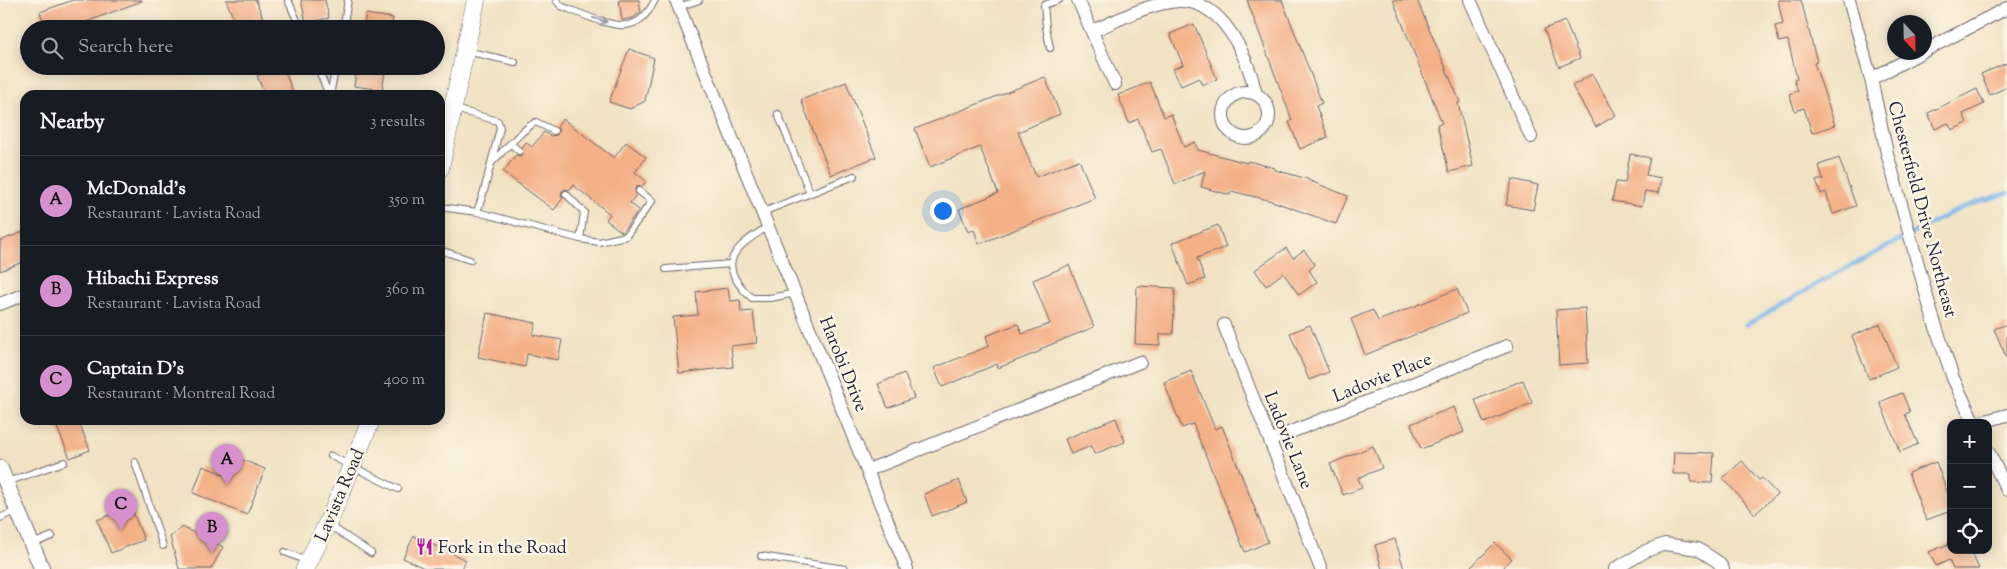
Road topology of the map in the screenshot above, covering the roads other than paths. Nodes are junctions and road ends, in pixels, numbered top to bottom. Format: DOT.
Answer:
graph roads {
  1 [pos="288,0"];
  2 [pos="348,0"];
  3 [pos="476,0"];
  4 [pos="556,0"];
  5 [pos="656,0"];
  6 [pos="699,0"];
  7 [pos="1059,0"];
  8 [pos="1078,0"];
  9 [pos="1470,0"];
  10 [pos="1848,0"];
  11 [pos="678,4"];
  12 [pos="2007,8"];
  13 [pos="297,20"];
  14 [pos="345,20"];
  15 [pos="1092,31"];
  16 [pos="1932,47"];
  17 [pos="1050,48"];
  18 [pos="465,50"];
  19 [pos="1908,60"];
  20 [pos="515,62"];
  21 [pos="320,75"];
  22 [pos="334,75"];
  23 [pos="1871,79"];
  24 [pos="1115,84"];
  25 [pos="328,90"];
  26 [pos="331,90"];
  27 [pos="1256,94"];
  28 [pos="778,114"];
  29 [pos="447,117"];
  30 [pos="554,131"];
  31 [pos="445,132"];
  32 [pos="1531,137"];
  33 [pos="511,144"];
  34 [pos="519,151"];
  35 [pos="491,163"];
  36 [pos="854,176"];
  37 [pos="639,191"];
  38 [pos="810,193"];
  39 [pos="566,194"];
  40 [pos="445,208"];
  41 [pos="476,212"];
  42 [pos="763,212"];
  43 [pos="768,226"];
  44 [pos="580,239"];
  45 [pos="445,252"];
  46 [pos="470,260"];
  47 [pos="731,264"];
  48 [pos="666,269"];
  49 [pos="796,292"];
  50 [pos="20,296"];
  51 [pos="0,304"];
  52 [pos="1224,325"];
  53 [pos="1507,346"];
  54 [pos="1140,362"];
  55 [pos="2007,415"];
  56 [pos="1974,419"];
  57 [pos="1992,419"];
  58 [pos="368,425"];
  59 [pos="1271,440"];
  60 [pos="331,456"];
  61 [pos="1992,459"];
  62 [pos="64,462"];
  63 [pos="135,462"];
  64 [pos="352,465"];
  65 [pos="0,468"];
  66 [pos="868,470"];
  67 [pos="6,483"];
  68 [pos="398,489"];
  69 [pos="2007,490"];
  70 [pos="18,510"];
  71 [pos="0,518"];
  72 [pos="328,524"];
  73 [pos="52,536"];
  74 [pos="32,544"];
  75 [pos="163,546"];
  76 [pos="286,552"];
  77 [pos="371,553"];
  78 [pos="761,556"];
  79 [pos="308,566"];
  80 [pos="42,569"];
  81 [pos="845,569"];
  82 [pos="907,569"];
  83 [pos="1321,569"];
  84 [pos="1615,569"];
  85 [pos="1723,569"];
  1 -- 13 [label="lane"];
  2 -- 14 [label="lane"];
  3 -- 18 [label="main road"];
  4 -- 5 [label="lane, one-way"];
  6 -- 11 [label="lane"];
  7 -- 17 [label="lane"];
  8 -- 15 [label="street"];
  9 -- 32 [label="street"];
  10 -- 23 [label="street, Chesterfield Drive Northeast"];
  11 -- 42 [label="street, Harobi Drive"];
  12 -- 16 [label="street"];
  15 -- 24 [label="street"];
  15 -- 27 [label="street"];
  18 -- 20 [label="lane"];
  18 -- 29 [label="main road"];
  19 -- 23 [label="street"];
  21 -- 25 [label="lane"];
  22 -- 26 [label="lane"];
  23 -- 56 [label="street, Chesterfield Drive Northeast"];
  28 -- 38 [label="lane"];
  29 -- 31 [label="main road"];
  29 -- 35 [label="lane"];
  30 -- 33 [label="lane"];
  33 -- 34 [label="lane"];
  33 -- 35 [label="lane"];
  35 -- 41 [label="lane"];
  36 -- 38 [label="lane"];
  37 -- 44 [label="lane"];
  38 -- 42 [label="lane"];
  39 -- 44 [label="lane"];
  40 -- 41 [label="lane"];
  41 -- 44 [label="lane"];
  42 -- 43 [label="street, Harobi Drive"];
  43 -- 47 [label="lane"];
  43 -- 49 [label="street, Harobi Drive"];
  45 -- 46 [label="lane"];
  47 -- 48 [label="lane"];
  47 -- 49 [label="lane"];
  49 -- 66 [label="street, Harobi Drive"];
  50 -- 51 [label="street"];
  52 -- 59 [label="street, Ladovie Lane"];
  53 -- 59 [label="street, Ladovie Place"];
  54 -- 66 [label="street"];
  55 -- 57 [label="street"];
  58 -- 64 [label="main road, Lavista Road"];
  59 -- 83 [label="street, Ladovie Lane"];
  60 -- 64 [label="lane"];
  61 -- 69 [label="street"];
  62 -- 67 [label="lane"];
  63 -- 75 [label="lane"];
  64 -- 68 [label="lane"];
  64 -- 72 [label="main road, Lavista Road"];
  65 -- 67 [label="street"];
  66 -- 82 [label="street, Harobi Drive"];
  67 -- 70 [label="street"];
  70 -- 71 [label="lane"];
  70 -- 74 [label="street"];
  72 -- 77 [label="lane"];
  72 -- 79 [label="main road, Lavista Road"];
  73 -- 74 [label="lane"];
  74 -- 80 [label="street"];
  76 -- 79 [label="lane"];
  78 -- 81 [label="lane"];
  84 -- 85 [label="street"];
}
